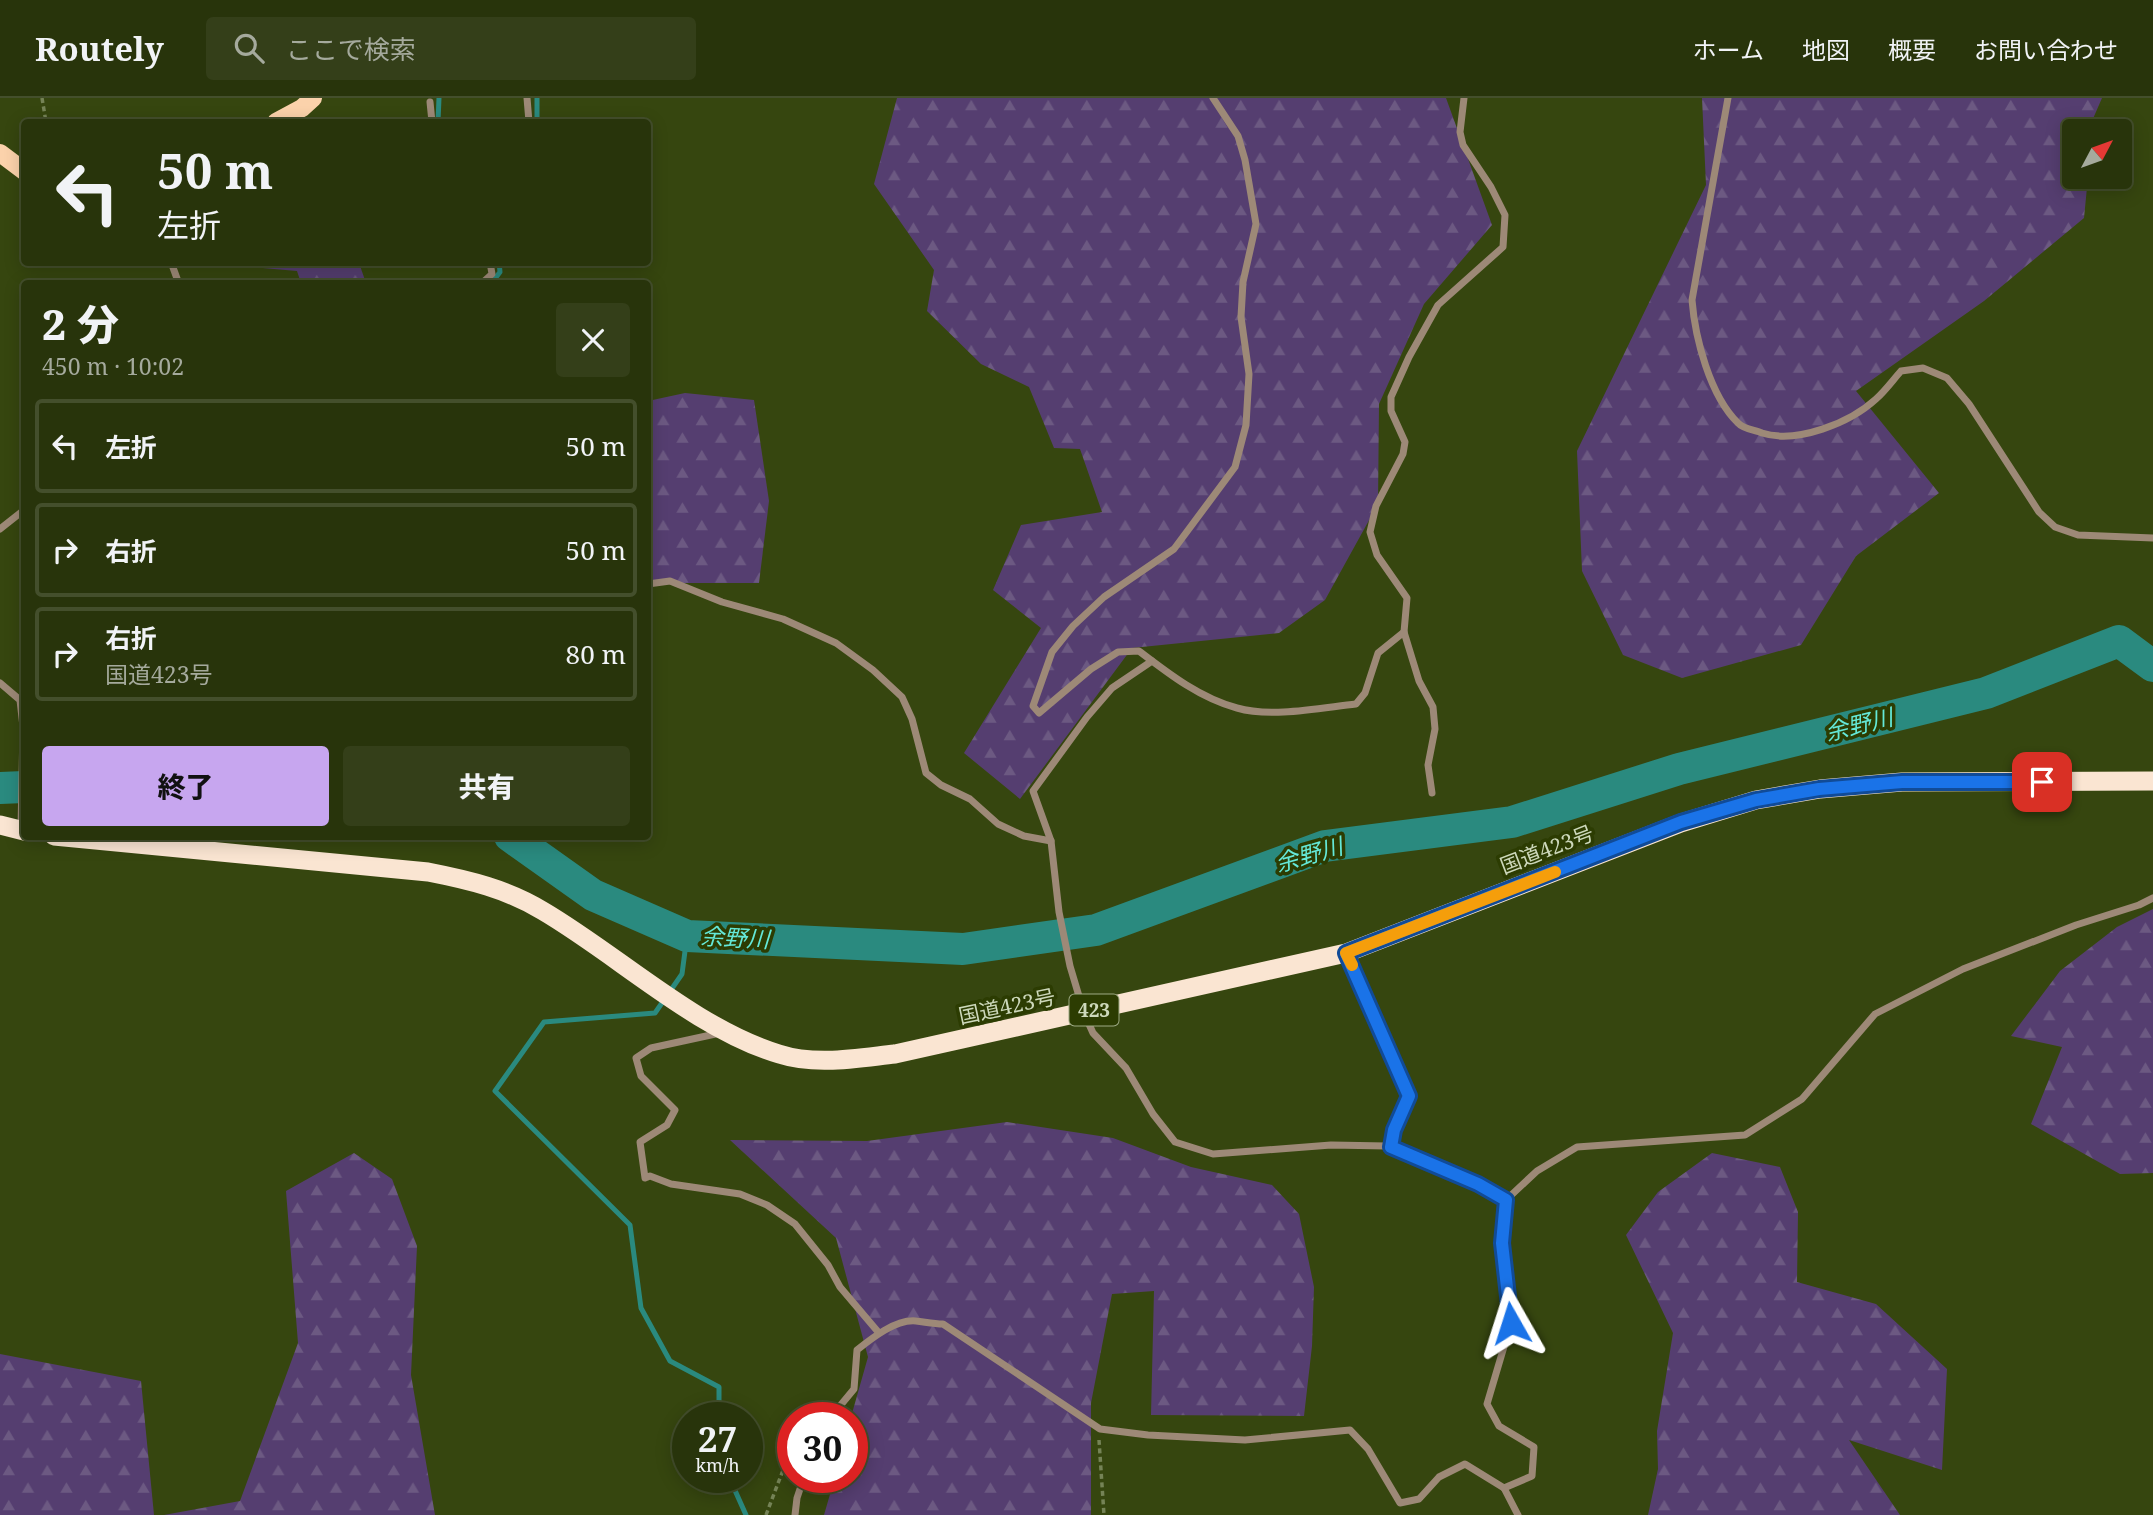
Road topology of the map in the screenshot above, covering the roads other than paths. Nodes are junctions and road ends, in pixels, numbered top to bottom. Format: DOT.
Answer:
graph roads {
  1 [pos="313,98"];
  2 [pos="527,98"];
  3 [pos="1213,98"];
  4 [pos="1464,98"];
  5 [pos="1728,98"];
  6 [pos="430,102"];
  7 [pos="282,119"];
  8 [pos="432,119"];
  9 [pos="529,119"];
  10 [pos="0,153"];
  11 [pos="21,170"];
  12 [pos="21,512"];
  13 [pos="0,529"];
  14 [pos="2153,538"];
  15 [pos="651,584"];
  16 [pos="1404,632"];
  17 [pos="1152,661"];
  18 [pos="0,683"];
  19 [pos="21,709"];
  20 [pos="2153,782"];
  21 [pos="1432,793"];
  22 [pos="0,825"];
  23 [pos="21,830"];
  24 [pos="96,840"];
  25 [pos="1051,841"];
  26 [pos="2153,898"];
  27 [pos="1346,953"];
  28 [pos="1084,1013"];
  29 [pos="727,1032"];
  30 [pos="1391,1147"];
  31 [pos="1506,1200"];
  32 [pos="879,1333"];
  33 [pos="843,1402"];
  34 [pos="1504,1488"];
  35 [pos="799,1493"];
  36 [pos="795,1515"];
  37 [pos="1518,1515"];
  1 -- 7 [label="main road"];
  2 -- 9 [label="street"];
  3 -- 17 [label="street"];
  4 -- 16 [label="street"];
  5 -- 14 [label="street"];
  6 -- 8 [label="street"];
  10 -- 11 [label="main road"];
  12 -- 13 [label="street"];
  15 -- 25 [label="street"];
  16 -- 17 [label="street"];
  16 -- 21 [label="street"];
  17 -- 25 [label="street"];
  18 -- 19 [label="street"];
  20 -- 27 [label="highway, 国道423号 / 423"];
  22 -- 23 [label="highway"];
  24 -- 29 [label="highway, 国道423号 / 423"];
  25 -- 28 [label="street"];
  26 -- 31 [label="street"];
  27 -- 28 [label="highway, 国道423号 / 423"];
  27 -- 30 [label="street"];
  28 -- 29 [label="highway, 国道423号 / 423"];
  28 -- 30 [label="street"];
  29 -- 32 [label="street"];
  30 -- 31 [label="street"];
  31 -- 34 [label="street"];
  32 -- 33 [label="street"];
  32 -- 34 [label="street"];
  34 -- 37 [label="street"];
  35 -- 36 [label="street"];
}
